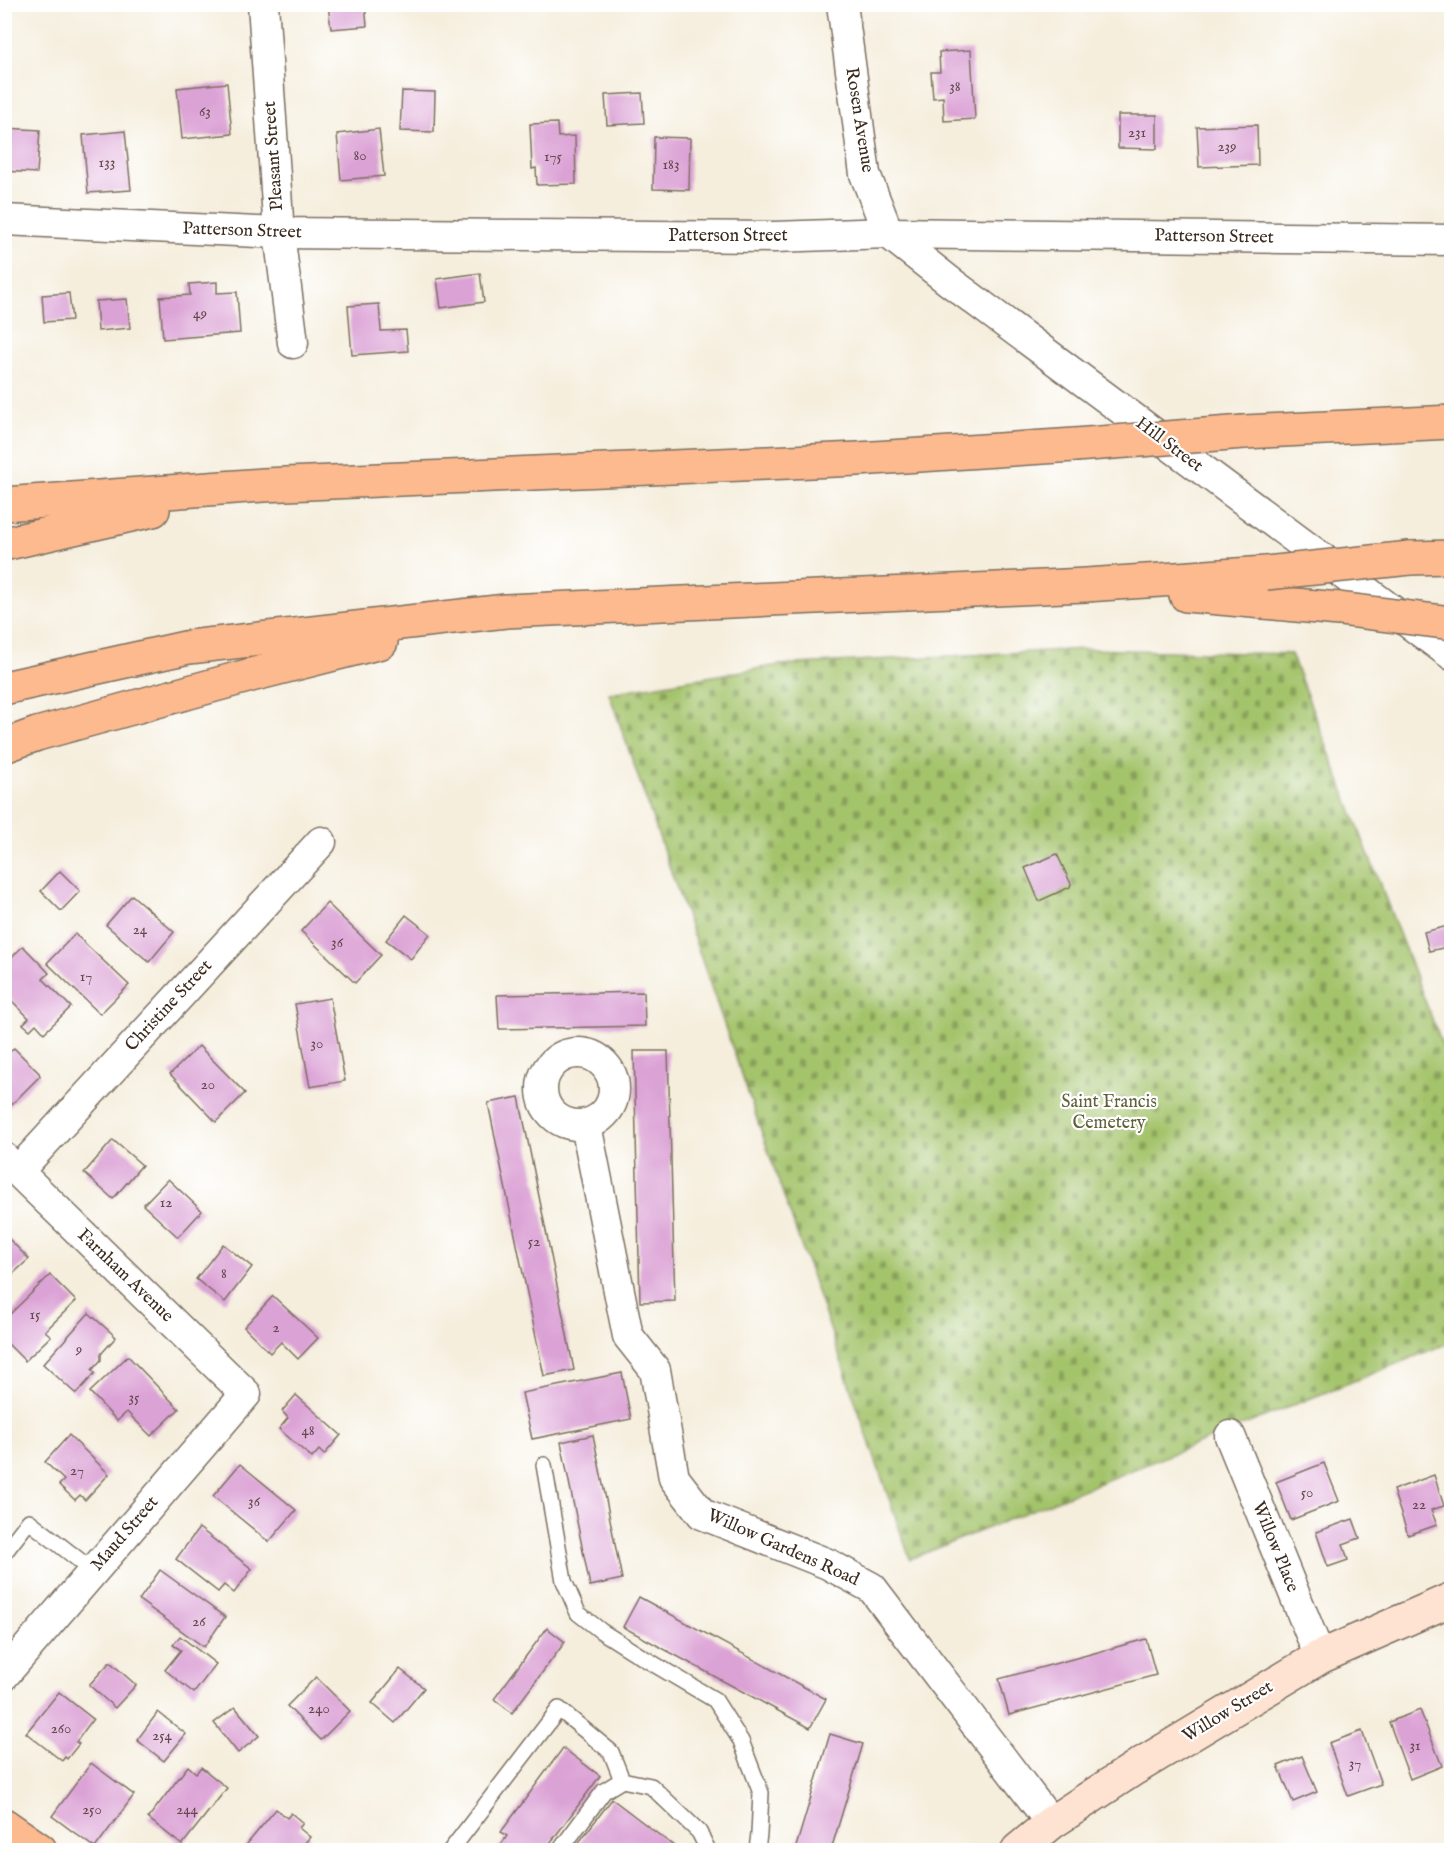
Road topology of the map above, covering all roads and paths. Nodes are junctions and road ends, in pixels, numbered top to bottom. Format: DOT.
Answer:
graph roads {
  1 [pos="263,4"];
  2 [pos="842,4"];
  3 [pos="4,220"];
  4 [pos="279,233"];
  5 [pos="888,233"];
  6 [pos="1452,240"];
  7 [pos="293,343"];
  8 [pos="1452,422"];
  9 [pos="263,485"];
  10 [pos="4,504"];
  11 [pos="4,544"];
  12 [pos="1452,557"];
  13 [pos="1086,585"];
  14 [pos="506,611"];
  15 [pos="1452,623"];
  16 [pos="1452,655"];
  17 [pos="4,688"];
  18 [pos="4,747"];
  19 [pos="321,842"];
  20 [pos="586,1125"];
  21 [pos="11,1165"];
  22 [pos="246,1394"];
  23 [pos="1230,1436"];
  24 [pos="544,1465"];
  25 [pos="4,1552"];
  26 [pos="93,1571"];
  27 [pos="1452,1599"];
  28 [pos="1320,1658"];
  29 [pos="4,1675"];
  30 [pos="622,1780"];
  31 [pos="1051,1823"];
  32 [pos="4,1825"];
  33 [pos="40,1851"];
  34 [pos="451,1851"];
  35 [pos="561,1851"];
  36 [pos="708,1851"];
  37 [pos="757,1851"];
  38 [pos="1018,1851"];
  1 -- 4 [label="street, Pleasant Street"];
  2 -- 5 [label="street, Rosen Avenue"];
  3 -- 4 [label="street, Patterson Street"];
  4 -- 5 [label="street, Patterson Street"];
  4 -- 7 [label="street, Pleasant Street"];
  5 -- 6 [label="street, Patterson Street"];
  5 -- 16 [label="street, Hill Street"];
  8 -- 9 [label="highway, bridge"];
  9 -- 10 [label="highway"];
  9 -- 11 [label="highway"];
  12 -- 13 [label="highway, bridge"];
  13 -- 14 [label="highway"];
  13 -- 15 [label="highway, bridge"];
  14 -- 17 [label="highway"];
  14 -- 18 [label="highway"];
  19 -- 21 [label="street, Christine Street"];
  20 -- 31 [label="street, Willow Gardens Road"];
  21 -- 22 [label="street, Farnham Avenue"];
  22 -- 26 [label="street, Maud Street"];
  23 -- 28 [label="street, Willow Place"];
  24 -- 37 [label="lane"];
  25 -- 26 [label="lane"];
  26 -- 29 [label="street, Maud Street"];
  27 -- 28 [label="main road, Willow Street"];
  28 -- 31 [label="main road, Willow Street"];
  30 -- 34 [label="lane"];
  30 -- 35 [label="lane"];
  30 -- 36 [label="lane"];
  31 -- 38 [label="main road, Willow Street"];
  32 -- 33 [label="highway"];
}
